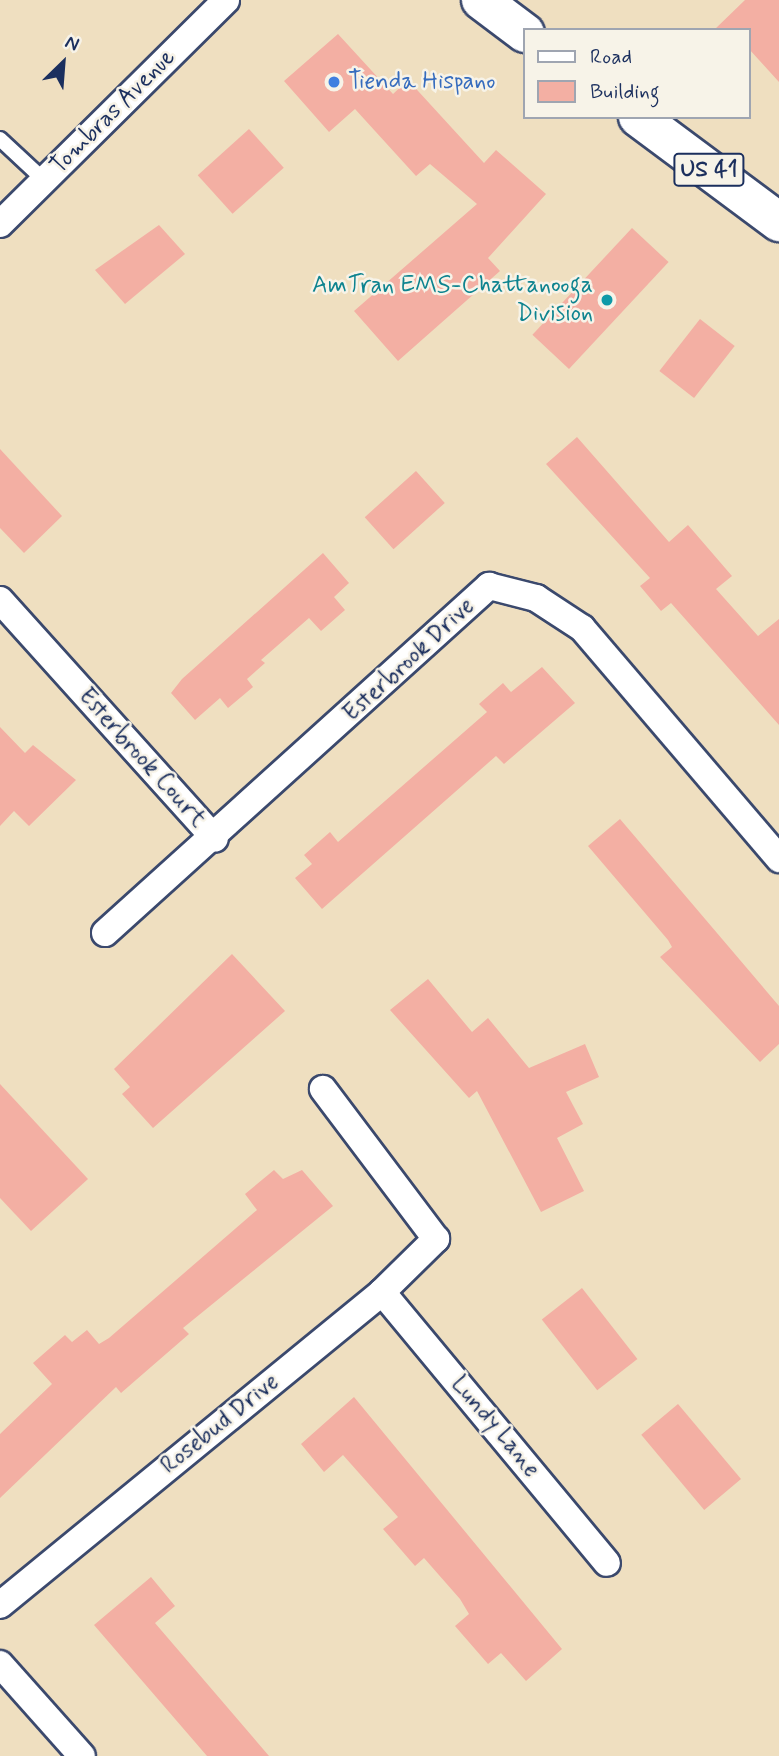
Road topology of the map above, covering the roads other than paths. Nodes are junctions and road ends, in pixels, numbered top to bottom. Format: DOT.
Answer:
graph roads {
  1 [pos="226,0"];
  2 [pos="481,0"];
  3 [pos="524,32"];
  4 [pos="641,119"];
  5 [pos="0,139"];
  6 [pos="44,180"];
  7 [pos="779,222"];
  8 [pos="0,224"];
  9 [pos="0,600"];
  10 [pos="215,839"];
  11 [pos="779,859"];
  12 [pos="105,933"];
  13 [pos="323,1089"];
  14 [pos="382,1292"];
  15 [pos="607,1563"];
  16 [pos="0,1605"];
  17 [pos="0,1664"];
  18 [pos="82,1756"];
  1 -- 6 [label="street, Tombras Avenue"];
  2 -- 3 [label="main road"];
  4 -- 7 [label="main road, US 41"];
  5 -- 6 [label="lane"];
  6 -- 8 [label="street, Tombras Avenue"];
  9 -- 10 [label="street, Esterbrook Court"];
  10 -- 11 [label="street, Esterbrook Drive"];
  10 -- 12 [label="street, Esterbrook Court"];
  13 -- 14 [label="street, Rosebud Drive"];
  14 -- 15 [label="street, Lundy Lane"];
  14 -- 16 [label="street, Rosebud Drive"];
  17 -- 18 [label="street"];
}
